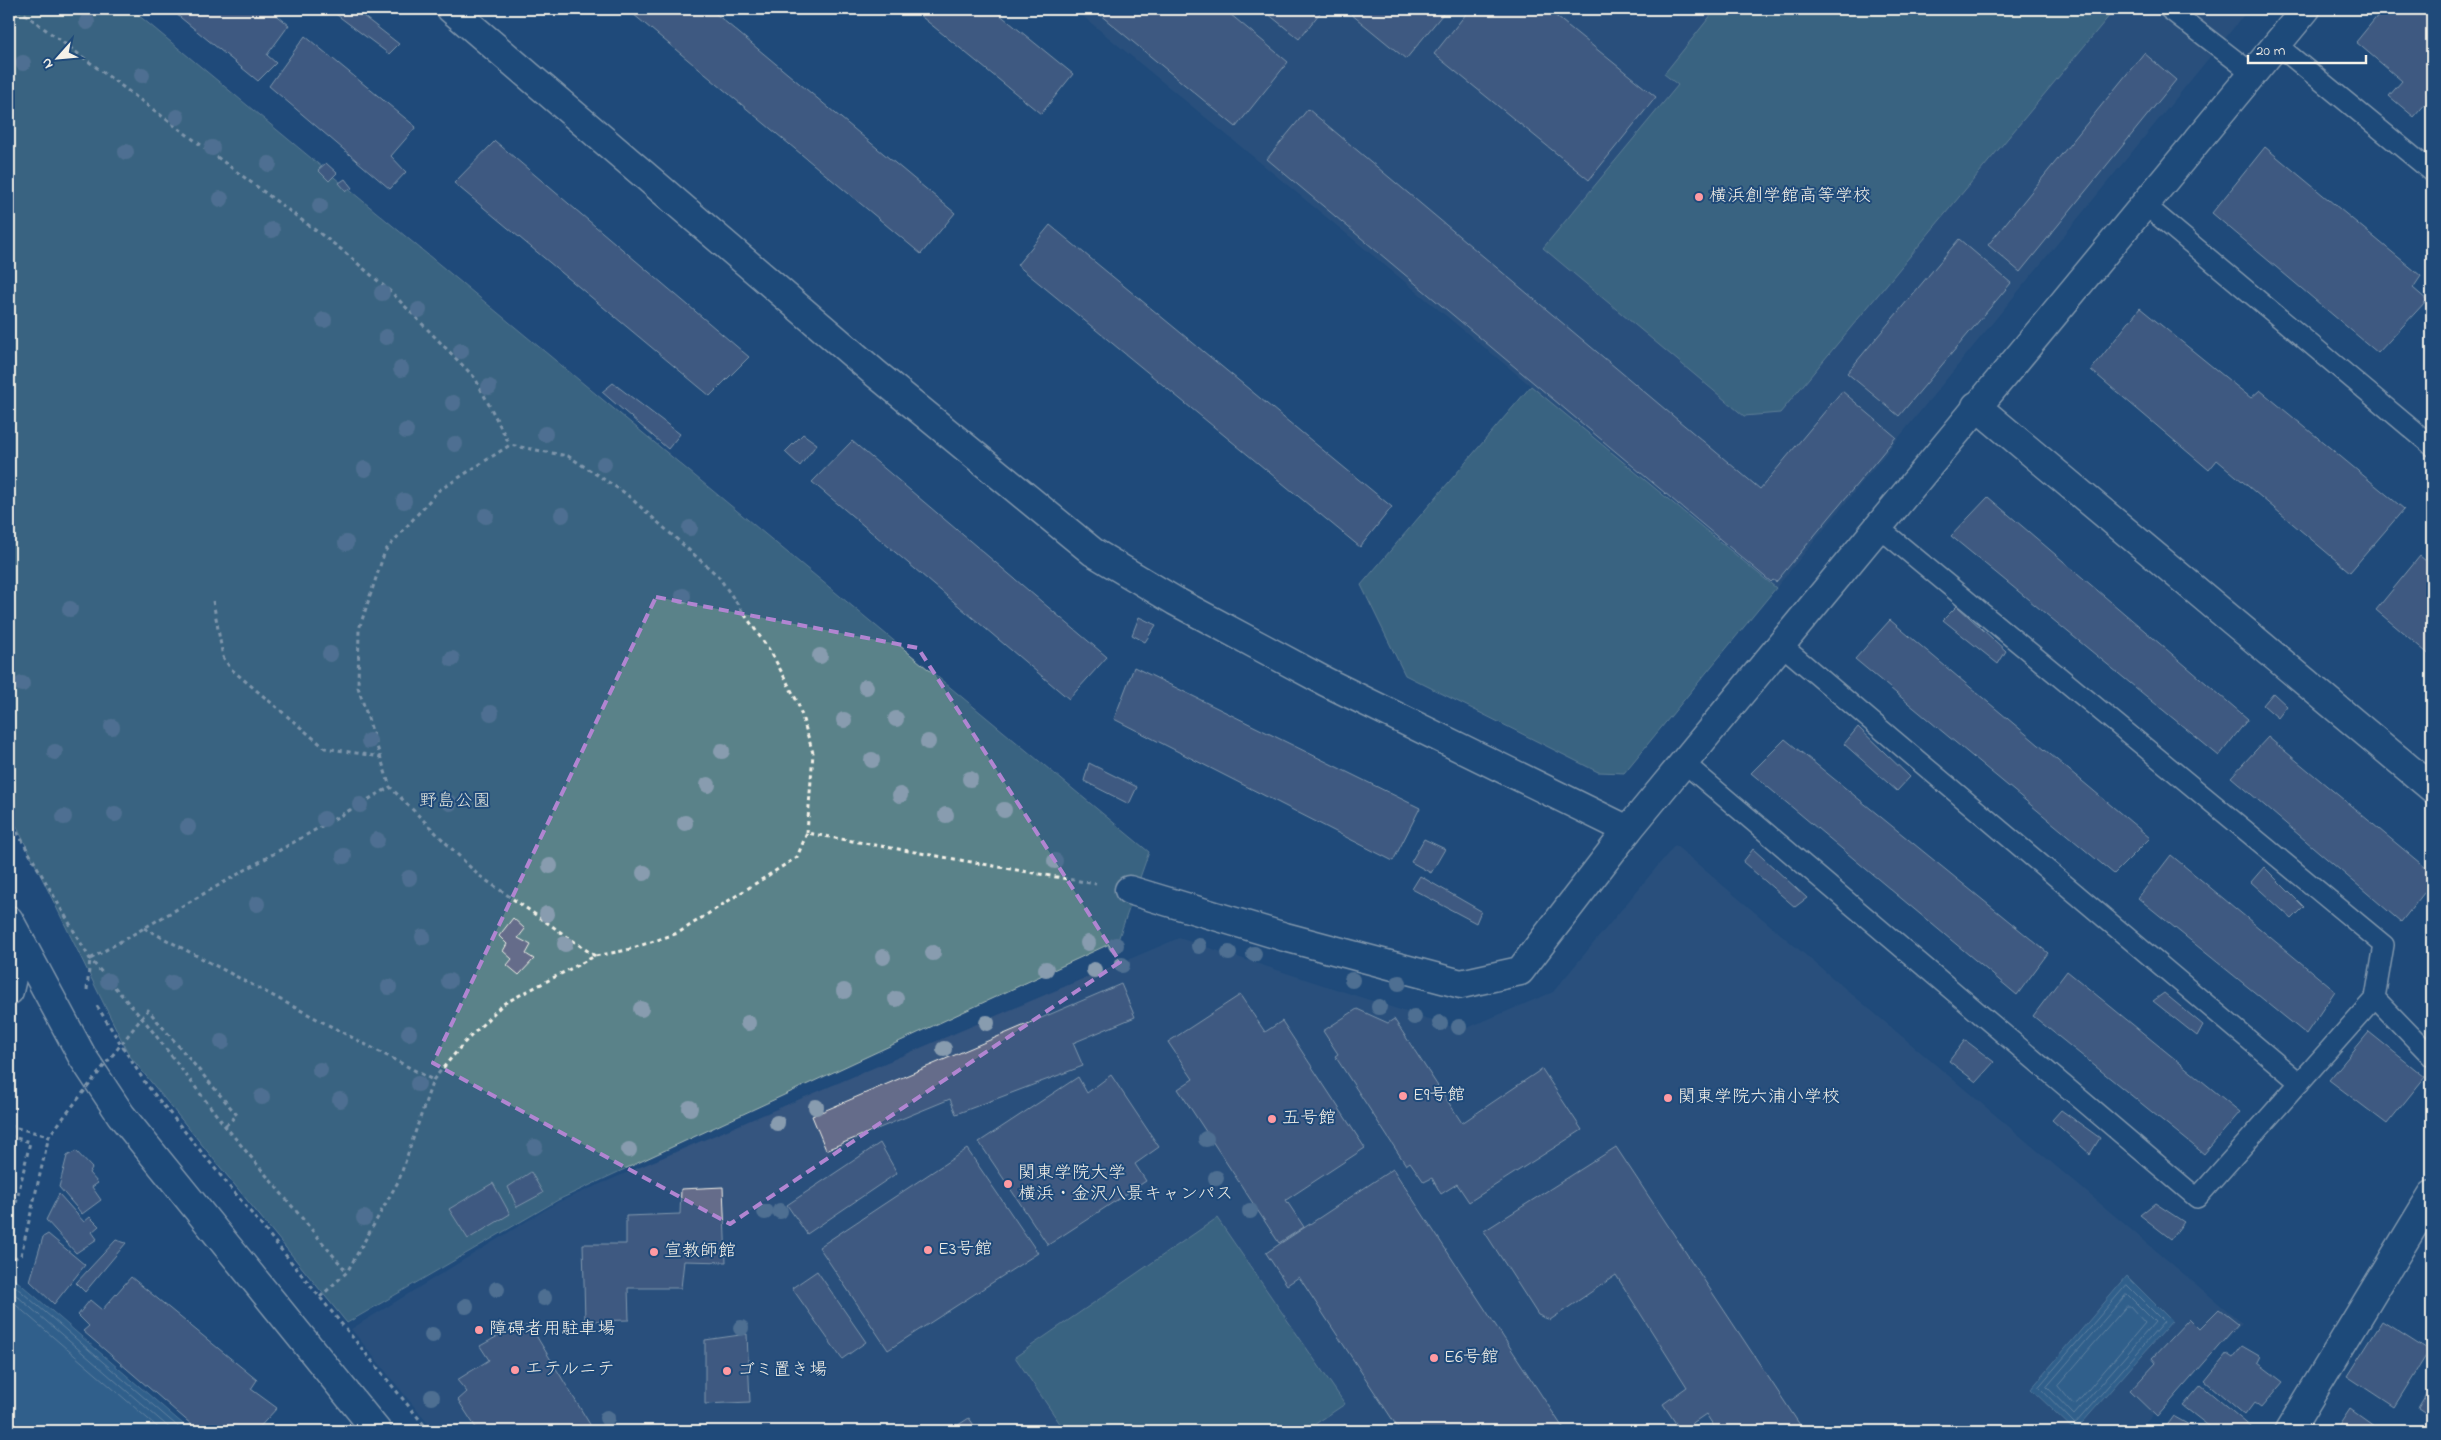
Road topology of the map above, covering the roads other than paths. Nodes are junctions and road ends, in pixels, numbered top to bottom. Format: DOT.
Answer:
graph roads {
  1 [pos="451,9"];
  2 [pos="2169,9"];
  3 [pos="2306,9"];
  4 [pos="2276,44"];
  5 [pos="2252,73"];
  6 [pos="2432,172"];
  7 [pos="2144,204"];
  8 [pos="1976,406"];
  9 [pos="2432,446"];
  10 [pos="1877,526"];
  11 [pos="1780,644"];
  12 [pos="1684,762"];
  13 [pos="2432,788"];
  14 [pos="1628,830"];
  15 [pos="1129,890"];
  16 [pos="14,931"];
  17 [pos="9,991"];
  18 [pos="2375,998"];
  19 [pos="2432,1057"];
  20 [pos="2300,1083"];
  21 [pos="2432,1195"];
  22 [pos="377,1431"];
  23 [pos="2290,1431"];
  1 -- 14 [label="street"];
  2 -- 5 [label="lane"];
  3 -- 4 [label="street"];
  4 -- 5 [label="street"];
  4 -- 6 [label="lane"];
  5 -- 7 [label="street"];
  7 -- 8 [label="street"];
  7 -- 9 [label="lane"];
  8 -- 10 [label="street"];
  8 -- 13 [label="street"];
  10 -- 11 [label="street"];
  10 -- 18 [label="lane"];
  11 -- 12 [label="street"];
  11 -- 20 [label="lane"];
  12 -- 14 [label="street"];
  12 -- 20 [label="lane"];
  14 -- 15 [label="street"];
  16 -- 17 [label="street"];
  16 -- 22 [label="street"];
  18 -- 19 [label="lane"];
  18 -- 20 [label="lane"];
  21 -- 23 [label="street"];
}
